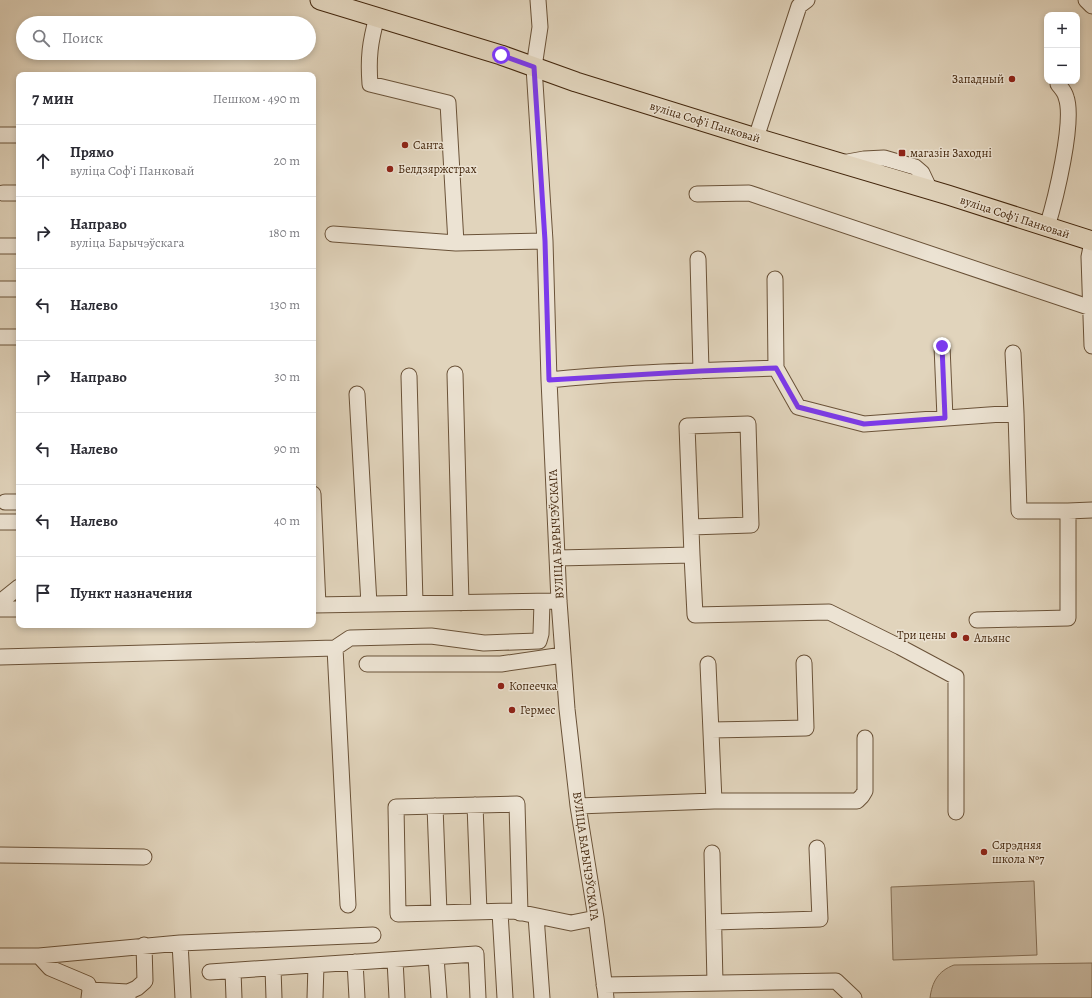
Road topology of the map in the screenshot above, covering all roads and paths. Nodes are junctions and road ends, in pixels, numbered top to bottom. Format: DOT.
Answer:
graph roads {
  1 [pos="320,0"];
  2 [pos="538,0"];
  3 [pos="807,0"];
  4 [pos="1086,0"];
  5 [pos="1092,6"];
  6 [pos="377,17"];
  7 [pos="534,67"];
  8 [pos="1058,84"];
  9 [pos="0,135"];
  10 [pos="16,135"];
  11 [pos="756,138"];
  12 [pos="3,193"];
  13 [pos="16,193"];
  14 [pos="697,194"];
  15 [pos="1047,227"];
  16 [pos="333,234"];
  17 [pos="545,241"];
  18 [pos="1092,241"];
  19 [pos="456,243"];
  20 [pos="0,246"];
  21 [pos="16,246"];
  22 [pos="698,259"];
  23 [pos="775,279"];
  24 [pos="0,289"];
  25 [pos="16,289"];
  26 [pos="1090,308"];
  27 [pos="0,337"];
  28 [pos="16,337"];
  29 [pos="942,346"];
  30 [pos="1092,346"];
  31 [pos="1013,353"];
  32 [pos="776,368"];
  33 [pos="701,371"];
  34 [pos="455,374"];
  35 [pos="409,376"];
  36 [pos="549,380"];
  37 [pos="357,394"];
  38 [pos="1016,413"];
  39 [pos="945,418"];
  40 [pos="1092,510"];
  41 [pos="1068,511"];
  42 [pos="0,522"];
  43 [pos="16,522"];
  44 [pos="691,527"];
  45 [pos="692,555"];
  46 [pos="557,558"];
  47 [pos="16,589"];
  48 [pos="559,601"];
  49 [pos="0,602"];
  50 [pos="542,602"];
  51 [pos="415,603"];
  52 [pos="461,603"];
  53 [pos="369,604"];
  54 [pos="316,605"];
  55 [pos="0,609"];
  56 [pos="16,609"];
  57 [pos="976,620"];
  58 [pos="335,648"];
  59 [pos="563,655"];
  60 [pos="0,657"];
  61 [pos="804,663"];
  62 [pos="366,664"];
  63 [pos="708,664"];
  64 [pos="711,730"];
  65 [pos="865,738"];
  66 [pos="714,801"];
  67 [pos="475,805"];
  68 [pos="435,806"];
  69 [pos="578,806"];
  70 [pos="956,812"];
  71 [pos="817,848"];
  72 [pos="712,853"];
  73 [pos="0,855"];
  74 [pos="144,857"];
  75 [pos="348,906"];
  76 [pos="479,912"];
  77 [pos="500,912"];
  78 [pos="439,913"];
  79 [pos="520,913"];
  80 [pos="536,916"];
  81 [pos="596,918"];
  82 [pos="714,922"];
  83 [pos="372,935"];
  84 [pos="180,943"];
  85 [pos="144,945"];
  86 [pos="0,956"];
  87 [pos="39,956"];
  88 [pos="436,957"];
  89 [pos="395,960"];
  90 [pos="355,962"];
  91 [pos="316,965"];
  92 [pos="273,968"];
  93 [pos="233,970"];
  94 [pos="210,972"];
  95 [pos="715,983"];
  96 [pos="605,991"];
  97 [pos="90,994"];
  98 [pos="128,995"];
  99 [pos="183,998"];
  100 [pos="234,998"];
  101 [pos="274,998"];
  102 [pos="315,998"];
  103 [pos="357,998"];
  104 [pos="397,998"];
  105 [pos="439,998"];
  106 [pos="478,998"];
  107 [pos="505,998"];
  108 [pos="542,998"];
  109 [pos="854,998"];
  1 -- 6 [label="main road, вуліца Софʼі Панковай"];
  2 -- 7 [label="street, ВУЛІЦА БАРЫЧЭЎСКАГА"];
  3 -- 11 [label="street"];
  4 -- 5 [label="street"];
  6 -- 7 [label="main road, вуліца Софʼі Панковай"];
  6 -- 19 [label="street"];
  7 -- 11 [label="main road, вуліца Софʼі Панковай"];
  7 -- 17 [label="street, ВУЛІЦА БАРЫЧЭЎСКАГА"];
  8 -- 15 [label="street"];
  9 -- 10 [label="street"];
  11 -- 15 [label="main road, вуліца Софʼі Панковай"];
  12 -- 13 [label="street"];
  14 -- 26 [label="street"];
  15 -- 18 [label="main road, вуліца Софʼі Панковай"];
  16 -- 19 [label="street"];
  17 -- 19 [label="street"];
  17 -- 36 [label="street, ВУЛІЦА БАРЫЧЭЎСКАГА"];
  18 -- 26 [label="street"];
  20 -- 21 [label="street"];
  22 -- 33 [label="street"];
  23 -- 32 [label="street"];
  24 -- 25 [label="street"];
  26 -- 30 [label="street"];
  27 -- 28 [label="street"];
  29 -- 39 [label="street"];
  31 -- 38 [label="street"];
  32 -- 33 [label="street"];
  32 -- 39 [label="street"];
  33 -- 36 [label="street"];
  34 -- 52 [label="street"];
  35 -- 51 [label="street"];
  36 -- 46 [label="street, ВУЛІЦА БАРЫЧЭЎСКАГА"];
  37 -- 53 [label="street"];
  38 -- 39 [label="street"];
  38 -- 41 [label="street"];
  40 -- 41 [label="street"];
  41 -- 57 [label="street"];
  42 -- 43 [label="street"];
  44 -- 44 [label="street"];
  44 -- 45 [label="street"];
  45 -- 46 [label="street"];
  45 -- 70 [label="street"];
  46 -- 48 [label="street, ВУЛІЦА БАРЫЧЭЎСКАГА"];
  47 -- 49 [label="street"];
  48 -- 50 [label="street"];
  48 -- 59 [label="street, ВУЛІЦА БАРЫЧЭЎСКАГА"];
  50 -- 52 [label="street"];
  50 -- 58 [label="street"];
  51 -- 52 [label="street"];
  51 -- 53 [label="street"];
  53 -- 54 [label="street"];
  55 -- 56 [label="street"];
  58 -- 60 [label="street"];
  58 -- 75 [label="street"];
  59 -- 62 [label="street"];
  59 -- 69 [label="street, ВУЛІЦА БАРЫЧЭЎСКАГА"];
  61 -- 64 [label="street"];
  63 -- 64 [label="street"];
  64 -- 66 [label="street"];
  65 -- 66 [label="street"];
  66 -- 69 [label="street"];
  67 -- 68 [label="street"];
  67 -- 76 [label="street"];
  67 -- 79 [label="street"];
  68 -- 78 [label="street"];
  68 -- 78 [label="street"];
  69 -- 81 [label="street, ВУЛІЦА БАРЫЧЭЎСКАГА"];
  71 -- 82 [label="street"];
  72 -- 82 [label="street"];
  73 -- 74 [label="street"];
  76 -- 77 [label="street"];
  76 -- 78 [label="street"];
  77 -- 79 [label="street"];
  77 -- 107 [label="street"];
  79 -- 80 [label="street"];
  80 -- 81 [label="street"];
  80 -- 108 [label="street"];
  81 -- 96 [label="street, ВУЛІЦА БАРЫЧЭЎСКАГА"];
  82 -- 95 [label="street"];
  83 -- 84 [label="street"];
  84 -- 85 [label="street"];
  84 -- 99 [label="street"];
  85 -- 87 [label="street"];
  85 -- 98 [label="street"];
  86 -- 87 [label="street"];
  87 -- 97 [label="street"];
  88 -- 89 [label="street"];
  88 -- 105 [label="street"];
  88 -- 106 [label="street"];
  89 -- 90 [label="street"];
  89 -- 104 [label="street"];
  90 -- 91 [label="street"];
  90 -- 103 [label="street"];
  91 -- 92 [label="street"];
  91 -- 102 [label="street"];
  92 -- 93 [label="street"];
  92 -- 101 [label="street"];
  93 -- 94 [label="street"];
  93 -- 100 [label="street"];
  95 -- 96 [label="street"];
  95 -- 109 [label="street"];
  97 -- 98 [label="street"];
}
